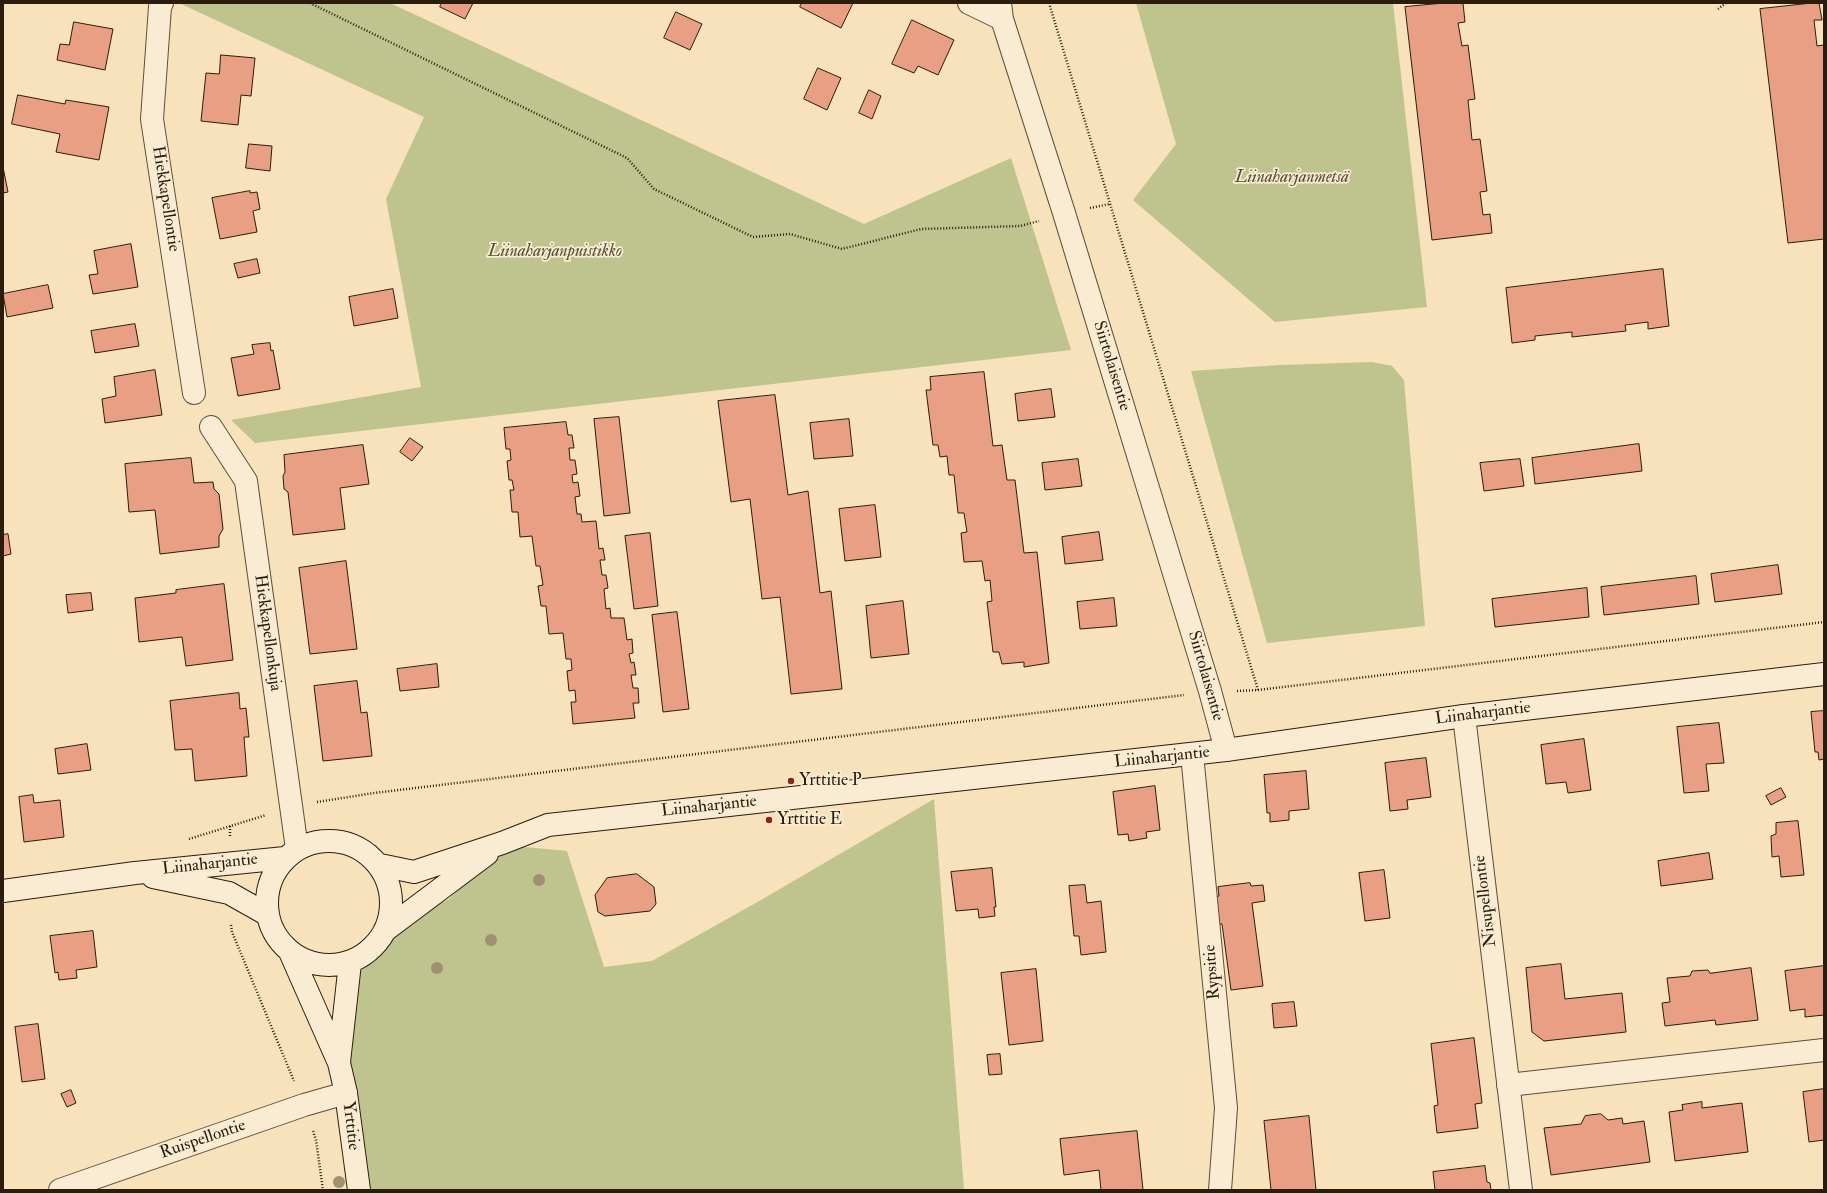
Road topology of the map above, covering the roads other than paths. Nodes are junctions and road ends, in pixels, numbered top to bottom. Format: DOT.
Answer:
graph roads {
  1 [pos="162,3"];
  2 [pos="969,3"];
  3 [pos="1001,11"];
  4 [pos="194,393"];
  5 [pos="211,427"];
  6 [pos="1824,674"];
  7 [pos="1464,716"];
  8 [pos="1226,750"];
  9 [pos="1192,754"];
  10 [pos="502,843"];
  11 [pos="291,853"];
  12 [pos="380,865"];
  13 [pos="134,873"];
  14 [pos="3,891"];
  15 [pos="268,915"];
  16 [pos="387,929"];
  17 [pos="290,952"];
  18 [pos="350,963"];
  19 [pos="1824,1050"];
  20 [pos="339,1063"];
  21 [pos="1508,1085"];
  22 [pos="346,1093"];
  23 [pos="60,1190"];
  24 [pos="359,1190"];
  25 [pos="1220,1190"];
  26 [pos="1521,1190"];
  1 -- 4 [label="street, Hiekkapellontie"];
  2 -- 3 [label="street, Siirtolaisentie"];
  3 -- 8 [label="street, Siirtolaisentie"];
  5 -- 11 [label="street, Hiekkapellonkuja"];
  6 -- 7 [label="street, Liinaharjantie"];
  7 -- 8 [label="street, Liinaharjantie"];
  7 -- 21 [label="street, Nisupellontie"];
  8 -- 9 [label="street, Liinaharjantie"];
  9 -- 10 [label="street, Liinaharjantie"];
  9 -- 25 [label="street, Rypsitie"];
  10 -- 12 [label="street, Liinaharjantie"];
  10 -- 16 [label="street, Liinaharjantie"];
  11 -- 12 [label="street"];
  11 -- 13 [label="street, Liinaharjantie"];
  11 -- 15 [label="street"];
  12 -- 16 [label="street"];
  13 -- 14 [label="street, Liinaharjantie"];
  13 -- 15 [label="street, Liinaharjantie"];
  15 -- 17 [label="street"];
  16 -- 18 [label="street"];
  17 -- 18 [label="street"];
  17 -- 20 [label="street, Yrttitie"];
  18 -- 20 [label="street, Yrttitie"];
  19 -- 21 [label="street"];
  20 -- 22 [label="street, Yrttitie"];
  21 -- 26 [label="street, Nisupellontie"];
  22 -- 23 [label="street, Ruispellontie"];
  22 -- 24 [label="street, Yrttitie"];
}
